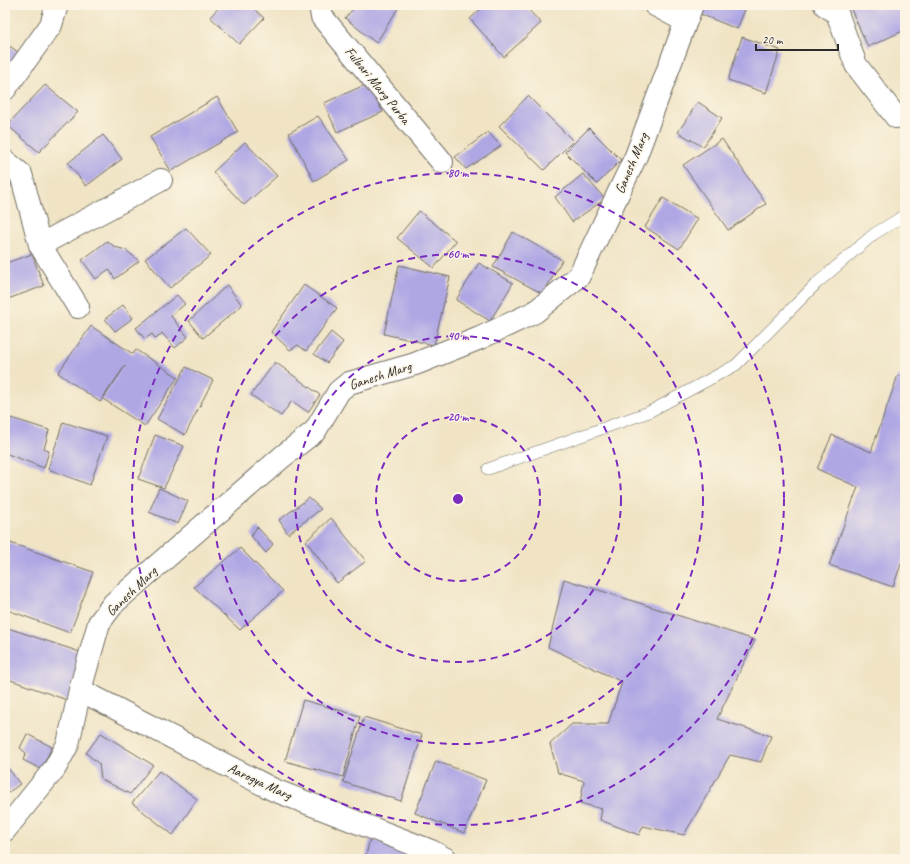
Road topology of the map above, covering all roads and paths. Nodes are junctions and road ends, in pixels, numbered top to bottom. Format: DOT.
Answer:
graph roads {
  1 [pos="57,5"];
  2 [pos="320,5"];
  3 [pos="654,5"];
  4 [pos="825,5"];
  5 [pos="689,13"];
  6 [pos="5,89"];
  7 [pos="896,117"];
  8 [pos="5,161"];
  9 [pos="442,162"];
  10 [pos="161,180"];
  11 [pos="905,214"];
  12 [pos="40,245"];
  13 [pos="78,306"];
  14 [pos="488,469"];
  15 [pos="80,690"];
  16 [pos="5,830"];
  17 [pos="446,859"];
  1 -- 6 [label="street"];
  2 -- 9 [label="street, Fulbari Marg Purba"];
  3 -- 5 [label="street"];
  4 -- 7 [label="street"];
  5 -- 15 [label="street, Ganesh Marg"];
  8 -- 12 [label="street"];
  10 -- 12 [label="street"];
  11 -- 14 [label="lane"];
  12 -- 13 [label="street"];
  15 -- 16 [label="street, Ganesh Marg"];
  15 -- 17 [label="street, Aarogya Marg"];
}
